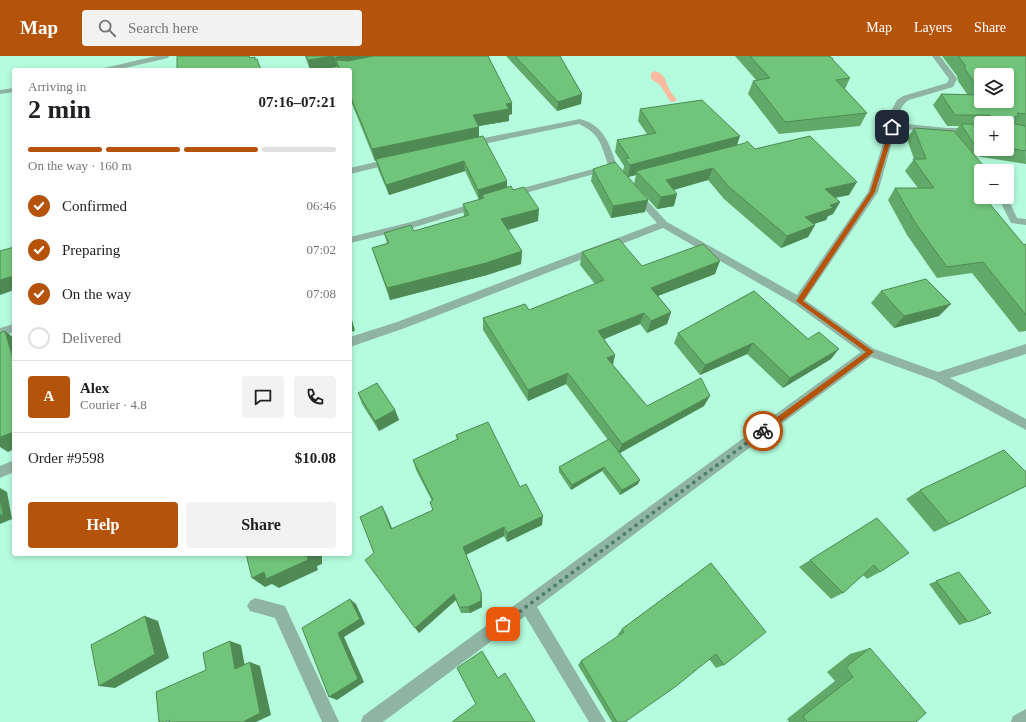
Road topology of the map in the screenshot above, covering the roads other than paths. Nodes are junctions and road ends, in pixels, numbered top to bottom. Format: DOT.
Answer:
graph roads {
  1 [pos="165,56"];
  2 [pos="936,56"];
  3 [pos="115,68"];
  4 [pos="12,90"];
  5 [pos="0,92"];
  6 [pos="893,125"];
  7 [pos="974,131"];
  8 [pos="462,146"];
  9 [pos="401,159"];
  10 [pos="352,171"];
  11 [pos="630,188"];
  12 [pos="502,197"];
  13 [pos="487,202"];
  14 [pos="1006,204"];
  15 [pos="1026,222"];
  16 [pos="664,224"];
  17 [pos="352,240"];
  18 [pos="799,301"];
  19 [pos="12,329"];
  20 [pos="0,333"];
  21 [pos="352,341"];
  22 [pos="1026,349"];
  23 [pos="870,352"];
  24 [pos="938,377"];
  25 [pos="1026,425"];
  26 [pos="12,467"];
  27 [pos="0,472"];
  28 [pos="255,606"];
  29 [pos="528,606"];
  30 [pos="1026,717"];
  31 [pos="331,722"];
  32 [pos="369,722"];
  33 [pos="598,722"];
  34 [pos="1020,722"];
  1 -- 3 [label="street"];
  2 -- 6 [label="street"];
  4 -- 5 [label="street"];
  6 -- 7 [label="street"];
  6 -- 18 [label="street"];
  8 -- 12 [label="street"];
  9 -- 10 [label="street"];
  11 -- 16 [label="street"];
  13 -- 17 [label="street"];
  14 -- 15 [label="street"];
  16 -- 18 [label="street"];
  16 -- 21 [label="street"];
  18 -- 23 [label="street"];
  19 -- 20 [label="street"];
  22 -- 24 [label="street"];
  23 -- 24 [label="street"];
  23 -- 29 [label="street"];
  24 -- 25 [label="street"];
  26 -- 27 [label="street"];
  28 -- 31 [label="street"];
  29 -- 32 [label="street"];
  29 -- 33 [label="street"];
  30 -- 34 [label="street"];
}
